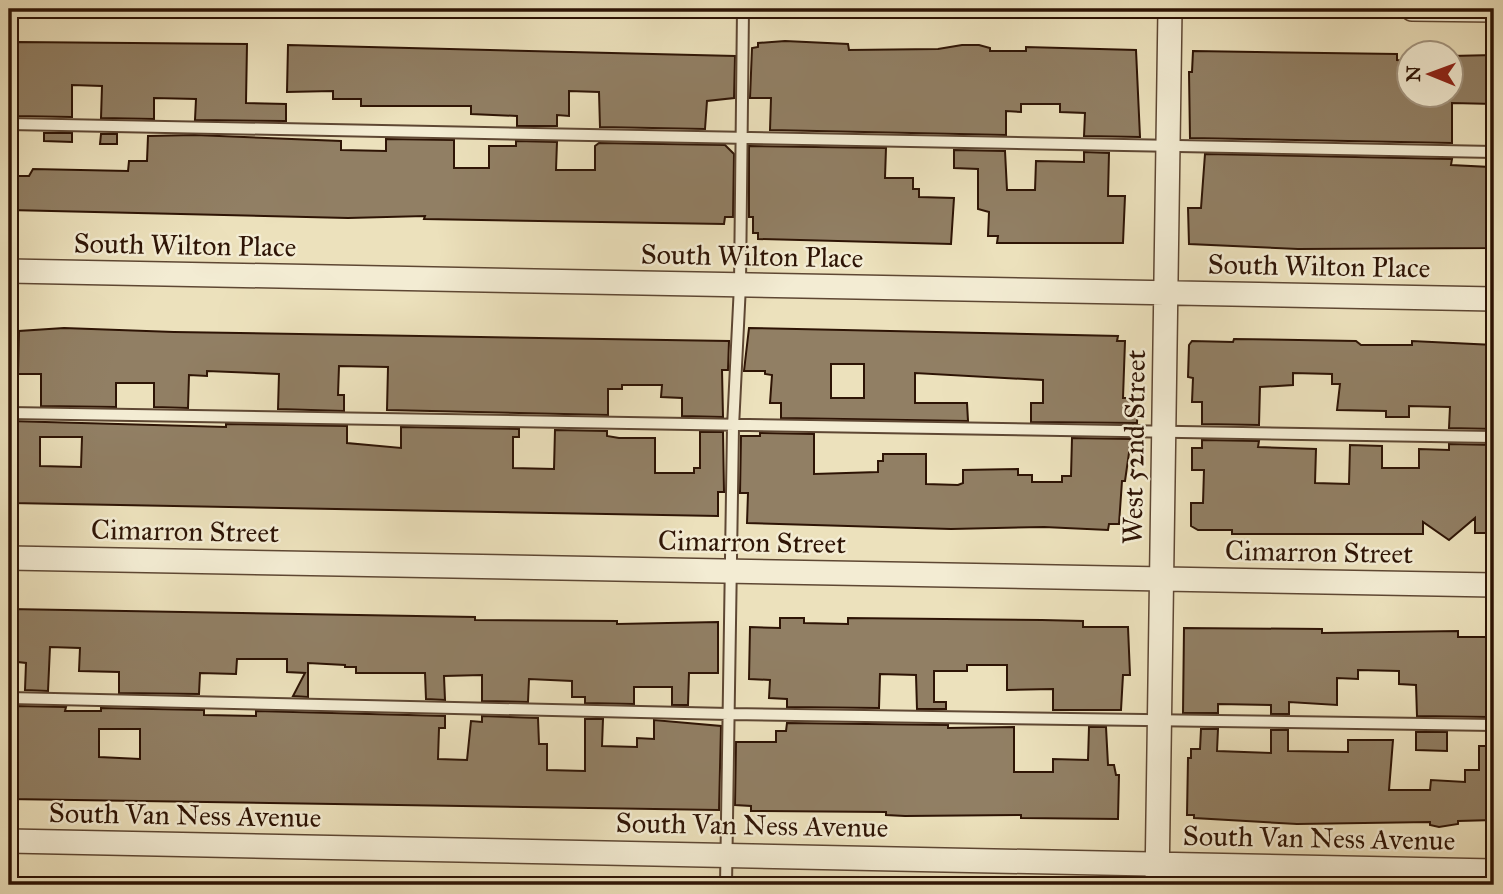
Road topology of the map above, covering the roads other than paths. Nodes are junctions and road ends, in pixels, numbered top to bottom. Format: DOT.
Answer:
graph roads {
  1 [pos="743,9"];
  2 [pos="1170,9"];
  3 [pos="1412,9"];
  4 [pos="1494,10"];
  5 [pos="9,124"];
  6 [pos="741,137"];
  7 [pos="1168,144"];
  8 [pos="1494,152"];
  9 [pos="9,271"];
  10 [pos="740,285"];
  11 [pos="1166,293"];
  12 [pos="1494,299"];
  13 [pos="9,413"];
  14 [pos="733,427"];
  15 [pos="1164,432"];
  16 [pos="1494,437"];
  17 [pos="9,558"];
  18 [pos="731,571"];
  19 [pos="1161,579"];
  20 [pos="1494,584"];
  21 [pos="9,698"];
  22 [pos="729,714"];
  23 [pos="1159,719"];
  24 [pos="1494,725"];
  25 [pos="9,841"];
  26 [pos="727,854"];
  27 [pos="1494,871"];
  28 [pos="1157,876"];
  29 [pos="726,885"];
  1 -- 6 [label="lane"];
  2 -- 7 [label="street, West 52nd Street"];
  3 -- 4 [label="street"];
  5 -- 6 [label="lane"];
  6 -- 7 [label="lane"];
  6 -- 10 [label="lane"];
  7 -- 8 [label="lane"];
  7 -- 11 [label="street, West 52nd Street"];
  9 -- 10 [label="street, South Wilton Place"];
  10 -- 11 [label="street, South Wilton Place"];
  10 -- 14 [label="lane"];
  11 -- 12 [label="street, South Wilton Place"];
  11 -- 15 [label="street, West 52nd Street"];
  13 -- 14 [label="lane"];
  14 -- 15 [label="lane"];
  14 -- 18 [label="lane"];
  15 -- 16 [label="lane"];
  15 -- 19 [label="street, West 52nd Street"];
  17 -- 18 [label="street, Cimarron Street"];
  18 -- 19 [label="street, Cimarron Street"];
  18 -- 22 [label="lane"];
  19 -- 20 [label="street, Cimarron Street"];
  19 -- 23 [label="street, West 52nd Street"];
  21 -- 22 [label="lane"];
  22 -- 23 [label="lane"];
  22 -- 26 [label="lane"];
  23 -- 24 [label="lane"];
  23 -- 28 [label="street, West 52nd Street"];
  25 -- 26 [label="street, South Van Ness Avenue"];
  26 -- 28 [label="street, South Van Ness Avenue"];
  26 -- 29 [label="lane"];
  27 -- 28 [label="street, South Van Ness Avenue"];
}
